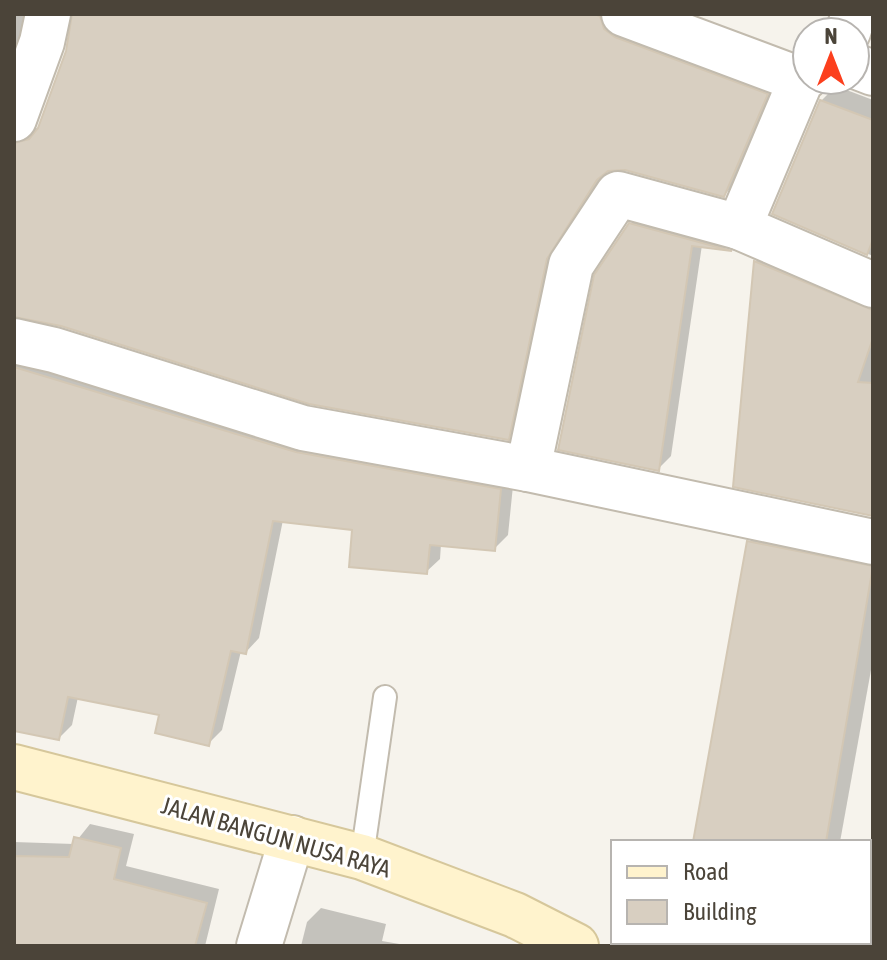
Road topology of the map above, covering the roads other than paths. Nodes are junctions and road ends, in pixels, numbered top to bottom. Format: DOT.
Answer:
graph roads {
  1 [pos="48,14"];
  2 [pos="624,14"];
  3 [pos="791,73"];
  4 [pos="796,96"];
  5 [pos="14,119"];
  6 [pos="739,227"];
  7 [pos="873,285"];
  8 [pos="14,341"];
  9 [pos="528,469"];
  10 [pos="873,542"];
  11 [pos="385,697"];
  12 [pos="14,767"];
  13 [pos="292,838"];
  14 [pos="362,857"];
  15 [pos="259,946"];
  16 [pos="576,946"];
  1 -- 5 [label="street"];
  2 -- 3 [label="street"];
  4 -- 6 [label="street"];
  6 -- 7 [label="street"];
  6 -- 9 [label="street"];
  8 -- 9 [label="street"];
  9 -- 10 [label="street"];
  11 -- 14 [label="lane"];
  12 -- 13 [label="street, JALAN BANGUN NUSA RAYA"];
  13 -- 14 [label="street, JALAN BANGUN NUSA RAYA"];
  13 -- 15 [label="street"];
  14 -- 16 [label="street, JALAN BANGUN NUSA RAYA"];
}
